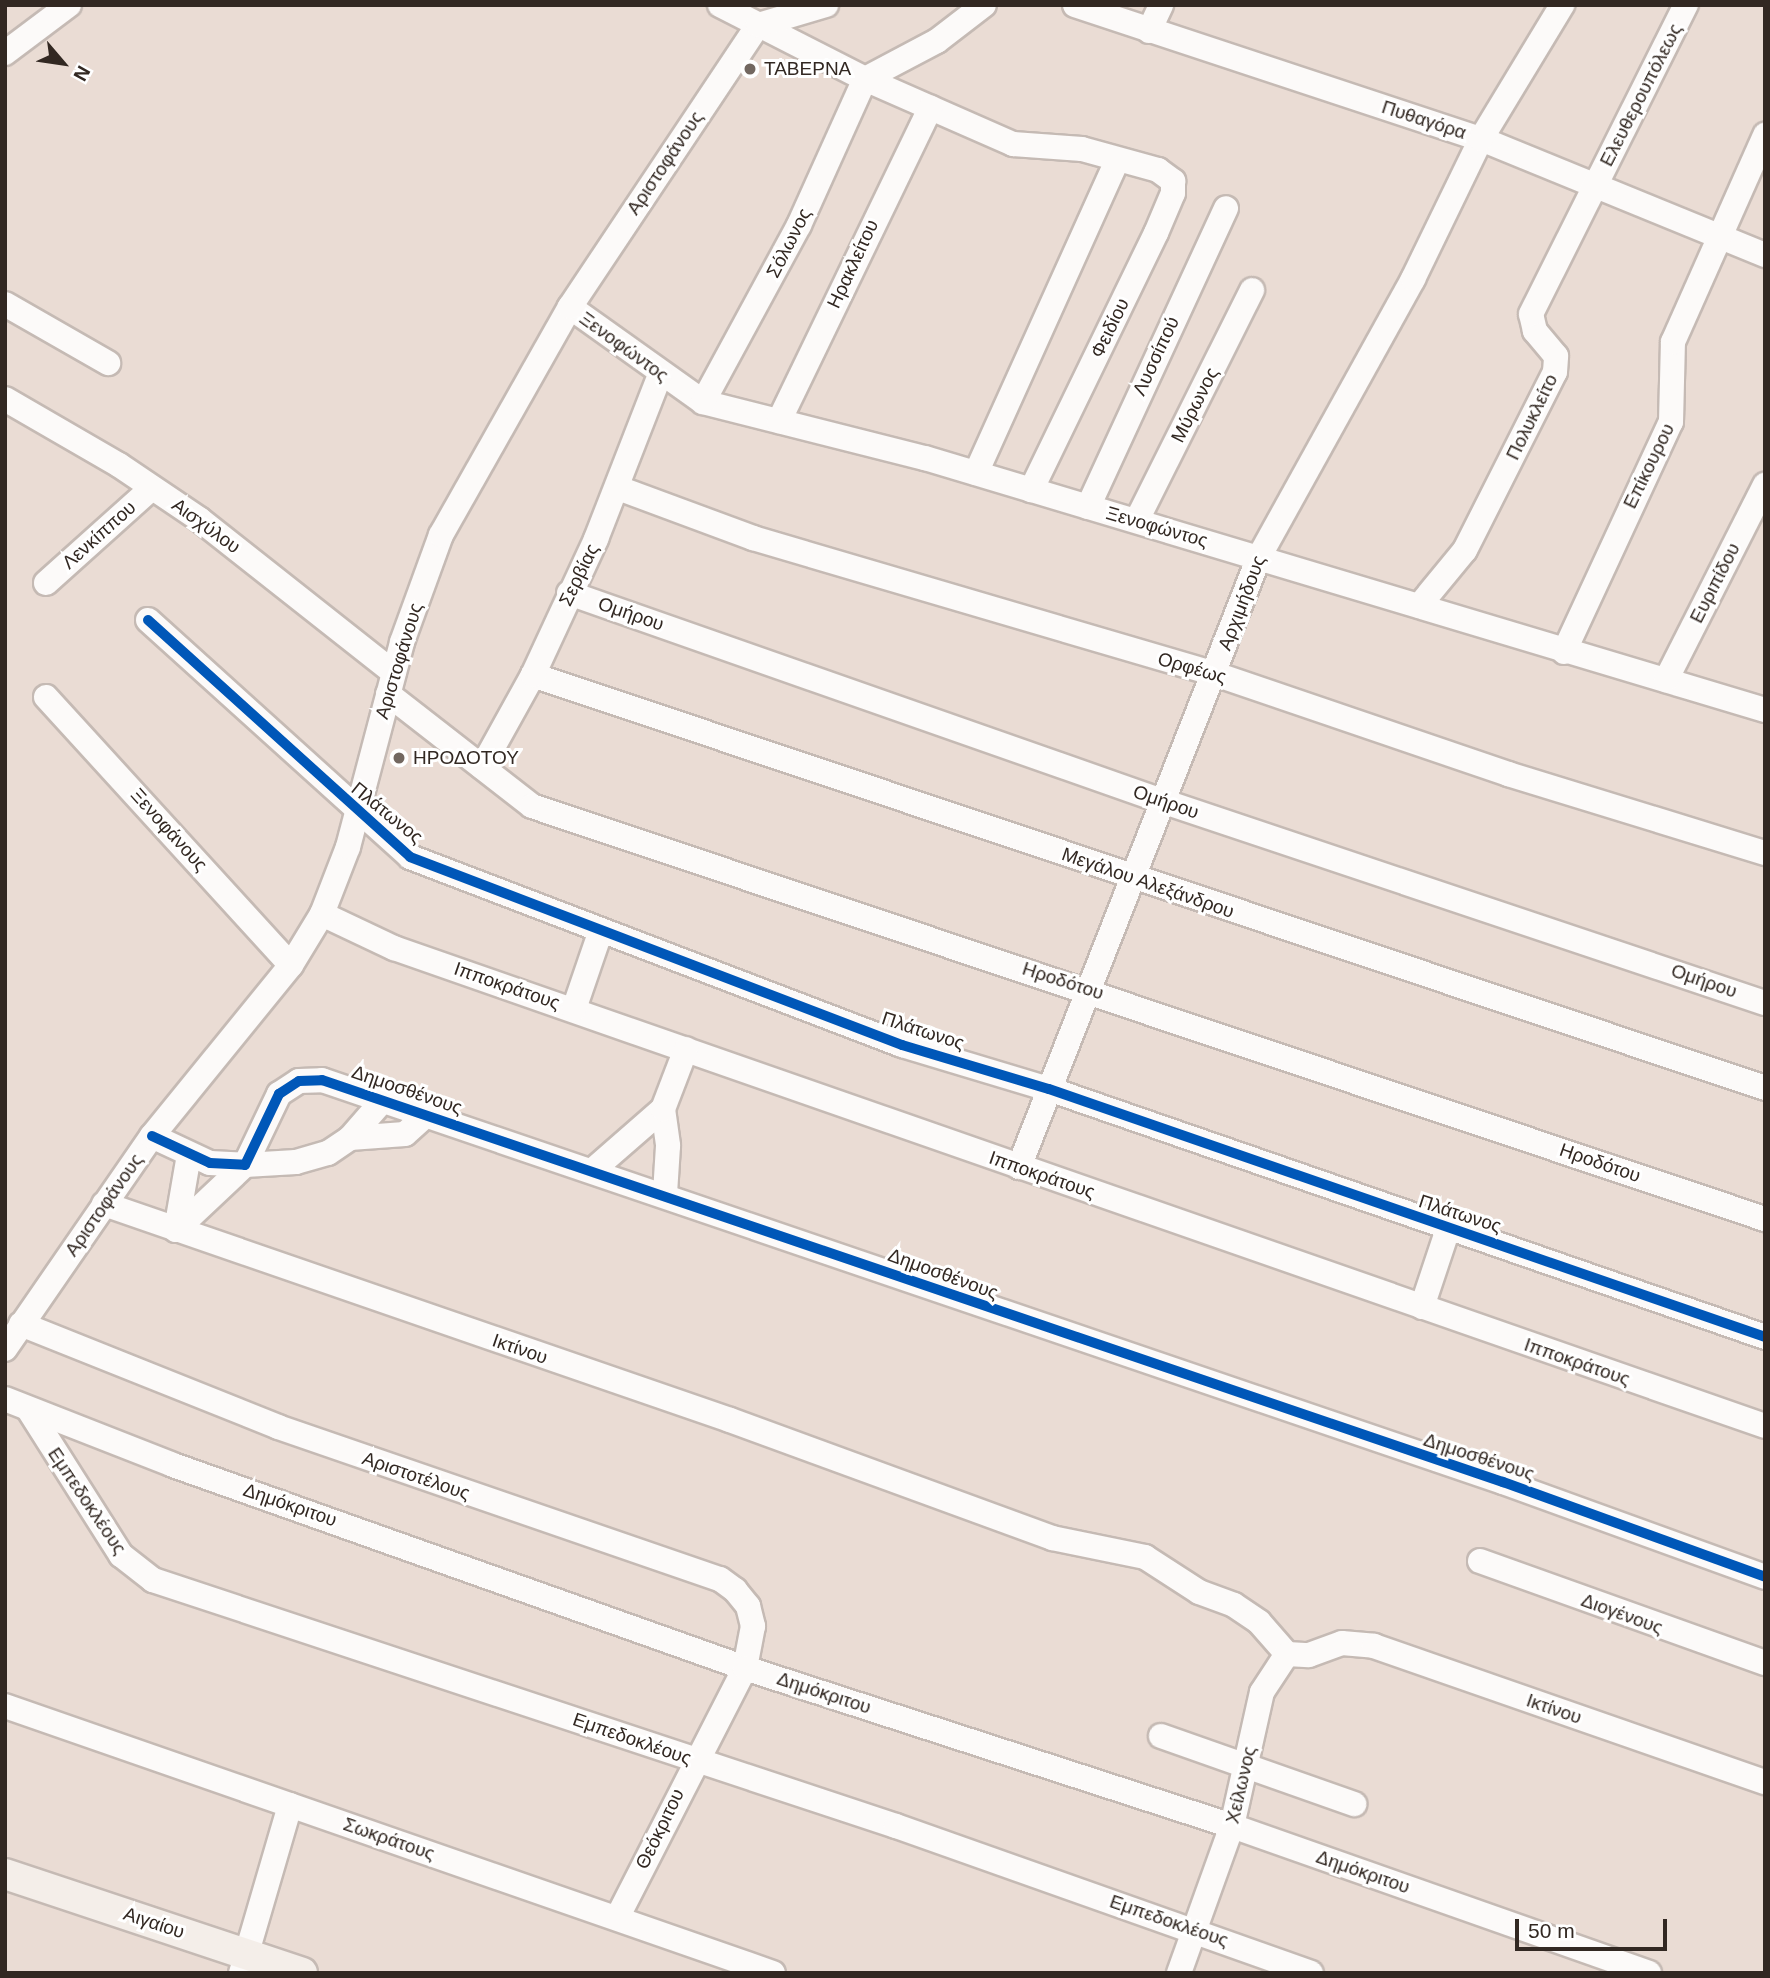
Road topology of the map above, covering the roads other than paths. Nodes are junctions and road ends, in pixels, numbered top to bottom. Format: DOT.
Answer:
graph roads {
  1 [pos="69,5"];
  2 [pos="720,5"];
  3 [pos="827,5"];
  4 [pos="984,5"];
  5 [pos="1075,5"];
  6 [pos="1161,5"];
  7 [pos="1562,5"];
  8 [pos="1686,5"];
  9 [pos="758,25"];
  10 [pos="1149,31"];
  11 [pos="5,53"];
  12 [pos="865,79"];
  13 [pos="930,108"];
  14 [pos="1765,135"];
  15 [pos="1481,139"];
  16 [pos="1117,160"];
  17 [pos="1596,185"];
  18 [pos="1226,208"];
  19 [pos="1717,234"];
  20 [pos="1765,255"];
  21 [pos="1252,290"];
  22 [pos="5,304"];
  23 [pos="570,307"];
  24 [pos="108,363"];
  25 [pos="660,375"];
  26 [pos="5,399"];
  27 [pos="704,402"];
  28 [pos="779,421"];
  29 [pos="976,473"];
  30 [pos="1765,485"];
  31 [pos="152,488"];
  32 [pos="618,488"];
  33 [pos="1031,490"];
  34 [pos="1088,507"];
  35 [pos="1137,520"];
  36 [pos="1259,557"];
  37 [pos="46,583"];
  38 [pos="569,593"];
  39 [pos="1419,606"];
  40 [pos="148,620"];
  41 [pos="1564,652"];
  42 [pos="1215,674"];
  43 [pos="533,675"];
  44 [pos="1666,680"];
  45 [pos="391,683"];
  46 [pos="46,697"];
  47 [pos="1765,710"];
  48 [pos="482,767"];
  49 [pos="1162,801"];
  50 [pos="356,813"];
  51 [pos="1765,853"];
  52 [pos="1132,878"];
  53 [pos="323,914"];
  54 [pos="601,930"];
  55 [pos="291,964"];
  56 [pos="1088,989"];
  57 [pos="1765,1003"];
  58 [pos="574,1009"];
  59 [pos="686,1049"];
  60 [pos="1765,1088"];
  61 [pos="1049,1089"];
  62 [pos="383,1100"];
  63 [pos="663,1109"];
  64 [pos="426,1115"];
  65 [pos="152,1136"];
  66 [pos="350,1138"];
  67 [pos="189,1154"];
  68 [pos="245,1165"];
  69 [pos="1019,1167"];
  70 [pos="593,1170"];
  71 [pos="666,1194"];
  72 [pos="104,1204"];
  73 [pos="1765,1219"];
  74 [pos="1448,1229"];
  75 [pos="176,1230"];
  76 [pos="1422,1307"];
  77 [pos="21,1324"];
  78 [pos="1765,1336"];
  79 [pos="5,1349"];
  80 [pos="5,1399"];
  81 [pos="29,1410"];
  82 [pos="1765,1426"];
  83 [pos="1480,1561"];
  84 [pos="1765,1577"];
  85 [pos="1287,1654"];
  86 [pos="1765,1663"];
  87 [pos="746,1668"];
  88 [pos="5,1706"];
  89 [pos="1161,1736"];
  90 [pos="694,1760"];
  91 [pos="1246,1765"];
  92 [pos="1765,1782"];
  93 [pos="1354,1804"];
  94 [pos="290,1805"];
  95 [pos="1232,1826"];
  96 [pos="5,1874"];
  97 [pos="617,1918"];
  98 [pos="1197,1930"];
  99 [pos="243,1963"];
  100 [pos="762,1971"];
  101 [pos="302,1973"];
  102 [pos="1179,1973"];
  103 [pos="1311,1973"];
  104 [pos="1649,1973"];
  1 -- 11 [label="street"];
  2 -- 9 [label="street"];
  3 -- 9 [label="street"];
  4 -- 12 [label="street"];
  5 -- 10 [label="street, Πυθαγόρα"];
  6 -- 10 [label="street"];
  7 -- 15 [label="street, Αρχιμήδους"];
  8 -- 17 [label="street, Ελευθερουπόλεως"];
  9 -- 12 [label="street"];
  9 -- 23 [label="street, Αριστοφάνους"];
  10 -- 15 [label="street, Πυθαγόρα"];
  12 -- 13 [label="street"];
  12 -- 27 [label="street, Σόλωνος"];
  13 -- 16 [label="street"];
  13 -- 28 [label="street, Ηρακλείτου"];
  14 -- 19 [label="street, Επίκουρου"];
  15 -- 17 [label="street, Πυθαγόρα"];
  15 -- 36 [label="street, Αρχιμήδους"];
  16 -- 29 [label="street"];
  16 -- 33 [label="street, Φειδίου"];
  17 -- 19 [label="street, Πυθαγόρα"];
  17 -- 39 [label="street, Πολυκλείτο"];
  18 -- 34 [label="street, Λυσσίπού"];
  19 -- 20 [label="street, Πυθαγόρα"];
  19 -- 41 [label="street, Επίκουρου"];
  21 -- 35 [label="street, Μύρωνος"];
  22 -- 24 [label="street"];
  23 -- 25 [label="street, Ξενοφώντος"];
  23 -- 45 [label="street, Αριστοφάνους"];
  25 -- 27 [label="street, Ξενοφώντος"];
  25 -- 32 [label="street, Σερβίας"];
  26 -- 31 [label="street, Αισχύλου"];
  27 -- 28 [label="street, Ξενοφώντος"];
  28 -- 29 [label="street, Ξενοφώντος"];
  29 -- 33 [label="street, Ξενοφώντος"];
  30 -- 44 [label="street, Ευριπίδου"];
  31 -- 37 [label="street, Λενκίππου"];
  31 -- 45 [label="street, Αισχύλου"];
  32 -- 38 [label="street, Σερβίας"];
  32 -- 42 [label="street, Ορφέως"];
  33 -- 34 [label="street, Ξενοφώντος"];
  34 -- 35 [label="street, Ξενοφώντος"];
  35 -- 36 [label="street, Ξενοφώντος"];
  36 -- 39 [label="street, Ξενοφώντος"];
  36 -- 42 [label="street, Αρχιμήδους"];
  38 -- 43 [label="street, Σερβίας"];
  38 -- 49 [label="street, Ομήρου"];
  39 -- 41 [label="street, Ξενοφώντος"];
  40 -- 50 [label="street, Πλάτωνος"];
  41 -- 44 [label="street, Ξενοφώντος"];
  42 -- 49 [label="street, Αρχιμήδους"];
  42 -- 51 [label="street, Ορφέως"];
  43 -- 48 [label="street, Σερβίας"];
  43 -- 52 [label="street, Μεγάλου Αλεξάνδρου"];
  44 -- 47 [label="street, Ξενοφώντος"];
  45 -- 48 [label="street, Ηροδότου"];
  45 -- 50 [label="street, Αριστοφάνους"];
  46 -- 55 [label="street, Ξενοφάνους"];
  48 -- 56 [label="street, Ηροδότου"];
  49 -- 52 [label="street, Αρχιμήδους"];
  49 -- 57 [label="street, Ομήρου"];
  50 -- 53 [label="street, Αριστοφάνους"];
  50 -- 54 [label="street, Πλάτωνος"];
  52 -- 56 [label="street, Αρχιμήδους"];
  52 -- 60 [label="street, Μεγάλου Αλεξάνδρου"];
  53 -- 55 [label="street, Αριστοφάνους"];
  53 -- 58 [label="street, Ιπποκράτους"];
  54 -- 58 [label="street"];
  54 -- 61 [label="street, Πλάτωνος"];
  55 -- 65 [label="street, Αριστοφάνους"];
  56 -- 61 [label="street, Αρχιμήδους"];
  56 -- 73 [label="street, Ηροδότου"];
  58 -- 59 [label="street, Ιπποκράτους"];
  59 -- 63 [label="street"];
  59 -- 69 [label="street, Ιπποκράτους"];
  61 -- 69 [label="street, Αρχιμήδους"];
  61 -- 74 [label="street, Πλάτωνος"];
  62 -- 64 [label="street, Δημοσθένους"];
  62 -- 66 [label="street"];
  62 -- 68 [label="street, Δημοσθένους"];
  63 -- 70 [label="street"];
  63 -- 71 [label="street"];
  64 -- 66 [label="street"];
  64 -- 70 [label="street, Δημοσθένους"];
  65 -- 67 [label="street"];
  65 -- 72 [label="street, Αριστοφάνους"];
  66 -- 68 [label="street"];
  67 -- 68 [label="street"];
  67 -- 75 [label="street"];
  68 -- 75 [label="street"];
  69 -- 76 [label="street, Ιπποκράτους"];
  70 -- 71 [label="street, Δημοσθένους"];
  71 -- 84 [label="street, Δημοσθένους"];
  72 -- 75 [label="street, Ικτίνου"];
  72 -- 77 [label="street, Αριστοφάνους"];
  74 -- 76 [label="street"];
  74 -- 78 [label="street, Πλάτωνος"];
  75 -- 85 [label="street, Ικτίνου"];
  76 -- 82 [label="street, Ιπποκράτους"];
  77 -- 79 [label="street, Αριστοφάνους"];
  77 -- 87 [label="street, Αριστοτέλους"];
  80 -- 81 [label="street, Δημόκριτου"];
  81 -- 87 [label="street, Δημόκριτου"];
  81 -- 90 [label="street, Εμπεδοκλέους"];
  83 -- 86 [label="street, Διογένους"];
  85 -- 91 [label="street, Χείλωνος"];
  85 -- 92 [label="street, Ικτίνου"];
  87 -- 90 [label="street, Θεόκριτου"];
  87 -- 95 [label="street, Δημόκριτου"];
  88 -- 94 [label="street, Σωκράτους"];
  89 -- 91 [label="street"];
  90 -- 97 [label="street, Θεόκριτου"];
  90 -- 98 [label="street, Εμπεδοκλέους"];
  91 -- 93 [label="street"];
  91 -- 95 [label="street, Χείλωνος"];
  94 -- 97 [label="street, Σωκράτους"];
  94 -- 99 [label="street"];
  95 -- 98 [label="street, Χείλωνος"];
  95 -- 104 [label="street, Δημόκριτου"];
  96 -- 99 [label="main road, Αιγαίου"];
  97 -- 100 [label="street, Σωκράτους"];
  98 -- 102 [label="street, Χείλωνος"];
  98 -- 103 [label="street, Εμπεδοκλέους"];
  99 -- 101 [label="main road, Αιγαίου"];
}
